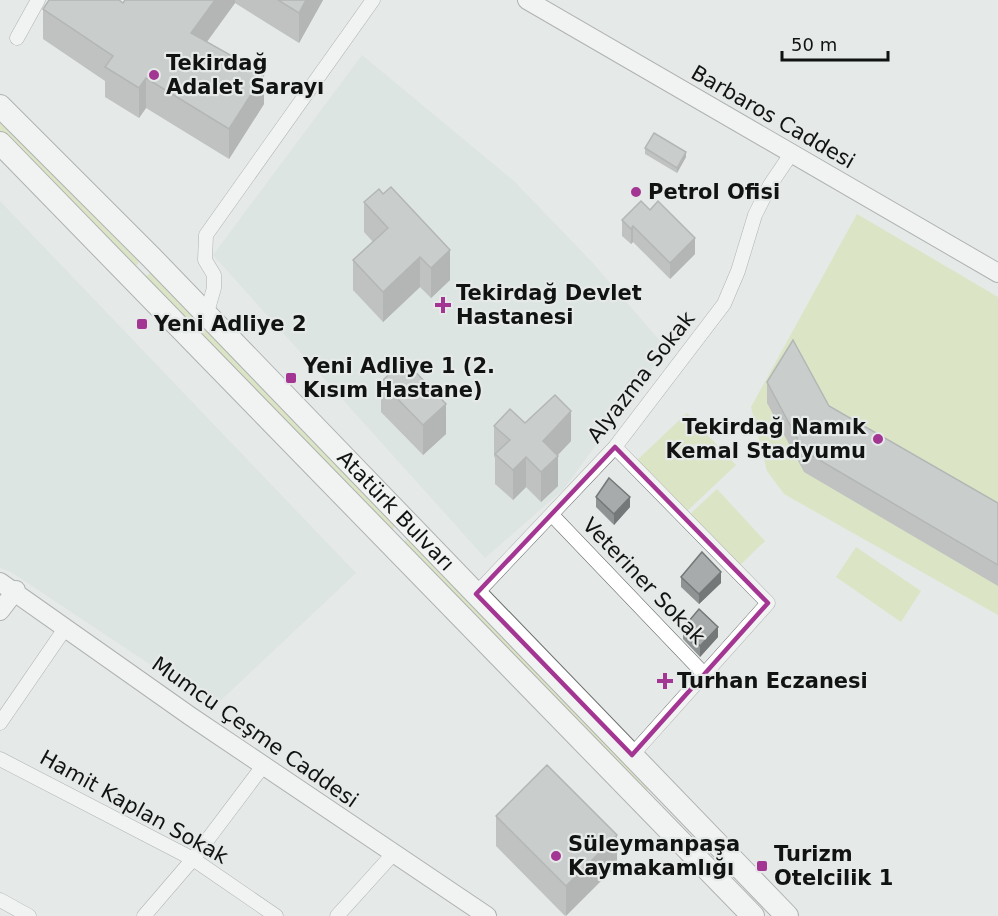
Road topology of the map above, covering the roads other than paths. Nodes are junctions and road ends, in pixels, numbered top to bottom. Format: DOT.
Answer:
graph roads {
  1 [pos="38,0"];
  2 [pos="373,0"];
  3 [pos="527,0"];
  4 [pos="17,38"];
  5 [pos="0,106"];
  6 [pos="0,143"];
  7 [pos="791,154"];
  8 [pos="998,273"];
  9 [pos="206,316"];
  10 [pos="615,447"];
  11 [pos="553,516"];
  12 [pos="8,586"];
  13 [pos="476,594"];
  14 [pos="0,611"];
  15 [pos="66,627"];
  16 [pos="705,675"];
  17 [pos="0,723"];
  18 [pos="632,755"];
  19 [pos="0,759"];
  20 [pos="263,766"];
  21 [pos="393,854"];
  22 [pos="193,859"];
  23 [pos="0,900"];
  24 [pos="29,916"];
  25 [pos="144,916"];
  26 [pos="276,916"];
  27 [pos="337,916"];
  28 [pos="487,916"];
  29 [pos="753,916"];
  30 [pos="787,916"];
  1 -- 4 [label="street"];
  2 -- 9 [label="street"];
  3 -- 7 [label="street, Barbaros Caddesi"];
  5 -- 9 [label="main road, Atatürk Bulvarı"];
  6 -- 29 [label="main road, Atatürk Bulvarı"];
  7 -- 8 [label="street, Barbaros Caddesi"];
  7 -- 10 [label="street, Alyazma Sokak"];
  9 -- 13 [label="main road, Atatürk Bulvarı"];
  10 -- 11 [label="street, Alyazma Sokak"];
  10 -- 16 [label="street"];
  11 -- 13 [label="street, Alyazma Sokak"];
  11 -- 16 [label="street, Veteriner Sokak"];
  12 -- 14 [label="street"];
  12 -- 15 [label="street, Mumcu Çeşme Caddesi"];
  13 -- 18 [label="main road, Atatürk Bulvarı"];
  15 -- 17 [label="street"];
  15 -- 20 [label="street, Mumcu Çeşme Caddesi"];
  16 -- 18 [label="street"];
  18 -- 30 [label="main road, Atatürk Bulvarı"];
  19 -- 22 [label="street, Hamit Kaplan Sokak"];
  20 -- 21 [label="street, Mumcu Çeşme Caddesi"];
  20 -- 22 [label="street"];
  21 -- 27 [label="street"];
  21 -- 28 [label="street, Mumcu Çeşme Caddesi"];
  22 -- 25 [label="street"];
  22 -- 26 [label="street, Hamit Kaplan Sokak"];
  23 -- 24 [label="street"];
}
